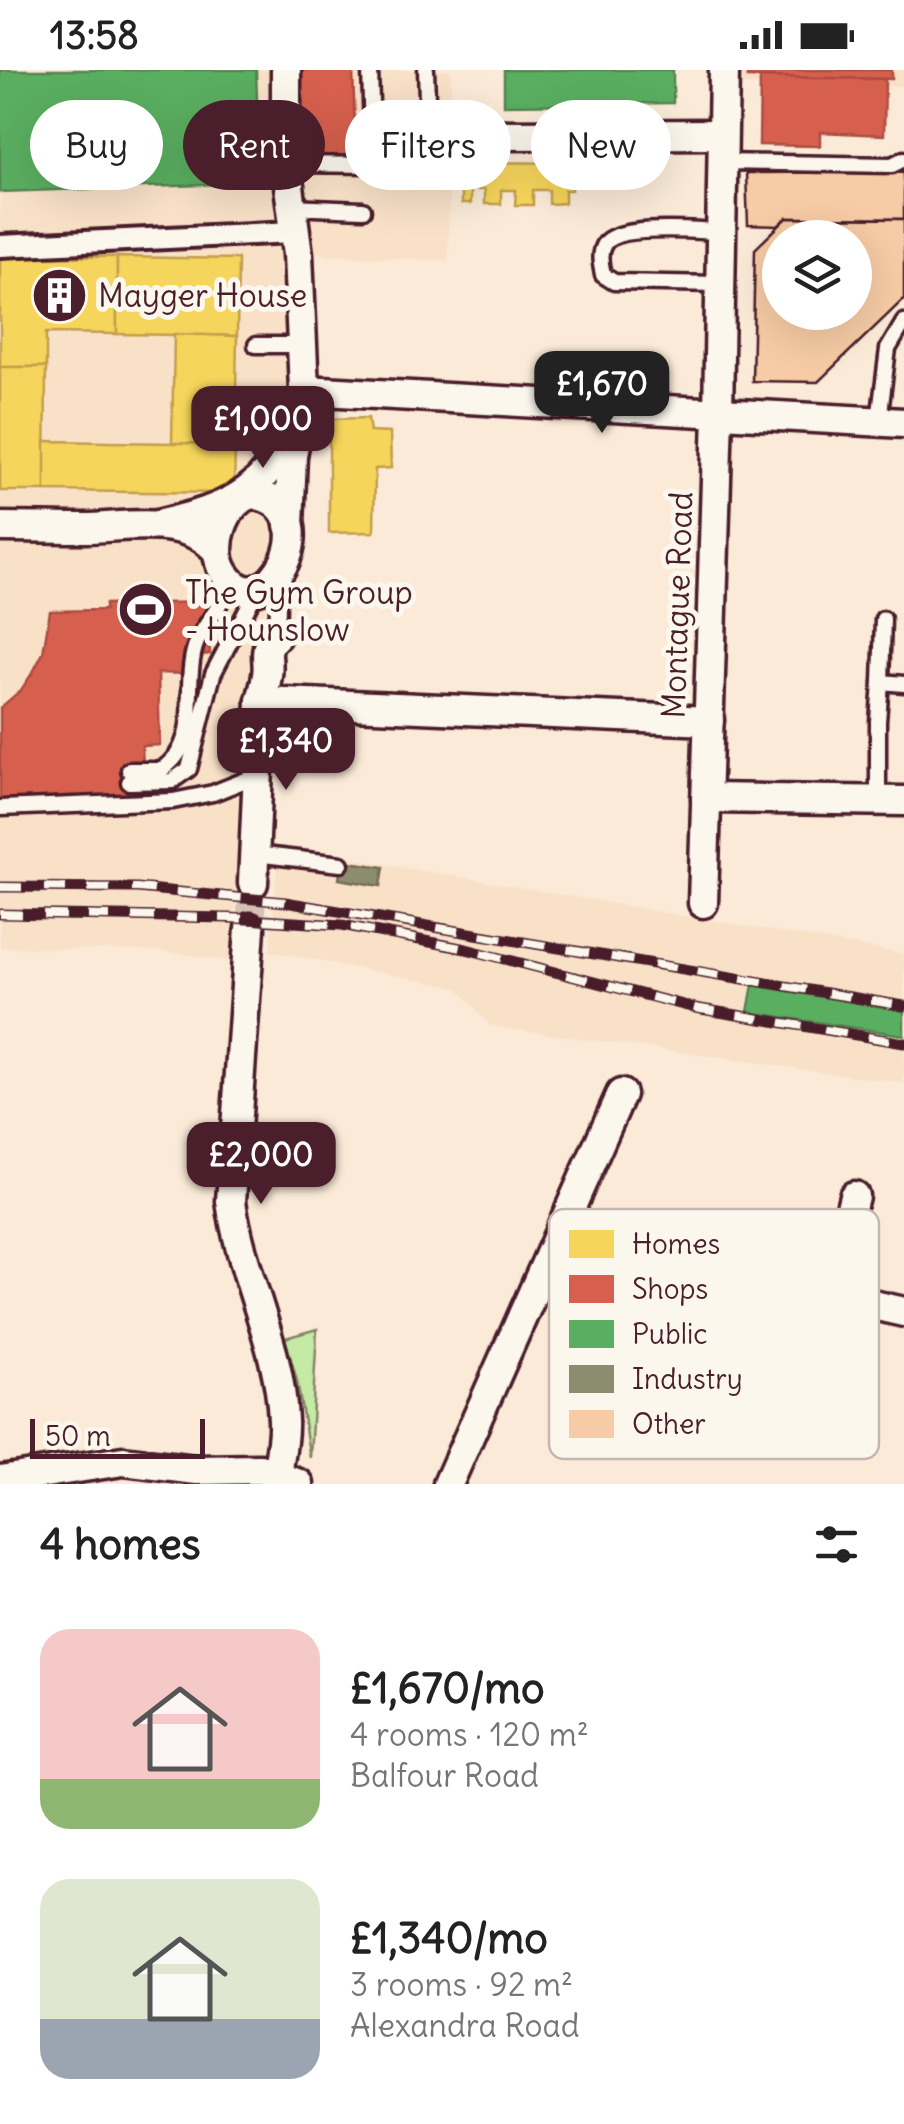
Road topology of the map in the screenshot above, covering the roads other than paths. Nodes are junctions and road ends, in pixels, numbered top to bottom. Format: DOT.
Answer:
graph roads {
  1 [pos="286,70"];
  2 [pos="370,70"];
  3 [pos="426,70"];
  4 [pos="724,70"];
  5 [pos="286,100"];
  6 [pos="371,100"];
  7 [pos="427,100"];
  8 [pos="722,134"];
  9 [pos="511,135"];
  10 [pos="904,160"];
  11 [pos="722,162"];
  12 [pos="288,190"];
  13 [pos="362,210"];
  14 [pos="291,220"];
  15 [pos="719,232"];
  16 [pos="0,246"];
  17 [pos="719,284"];
  18 [pos="904,322"];
  19 [pos="256,344"];
  20 [pos="303,345"];
  21 [pos="304,390"];
  22 [pos="718,414"];
  23 [pos="892,422"];
  24 [pos="296,423"];
  25 [pos="242,497"];
  26 [pos="289,525"];
  27 [pos="155,526"];
  28 [pos="0,527"];
  29 [pos="222,565"];
  30 [pos="262,588"];
  31 [pos="883,619"];
  32 [pos="276,636"];
  33 [pos="882,682"];
  34 [pos="904,684"];
  35 [pos="261,701"];
  36 [pos="708,721"];
  37 [pos="258,775"];
  38 [pos="706,798"];
  39 [pos="891,801"];
  40 [pos="0,808"];
  41 [pos="255,854"];
  42 [pos="341,864"];
  43 [pos="253,883"];
  44 [pos="703,903"];
  45 [pos="250,928"];
  46 [pos="621,1094"];
  47 [pos="854,1196"];
  48 [pos="570,1209"];
  49 [pos="851,1209"];
  50 [pos="549,1256"];
  51 [pos="879,1306"];
  52 [pos="904,1312"];
  53 [pos="288,1479"];
  54 [pos="0,1480"];
  55 [pos="448,1484"];
  1 -- 5 [label="street"];
  2 -- 6 [label="lane"];
  3 -- 7 [label="lane"];
  4 -- 8 [label="street, Montague Road"];
  8 -- 9 [label="street"];
  8 -- 11 [label="street, Montague Road"];
  10 -- 11 [label="lane"];
  11 -- 15 [label="street, Montague Road"];
  12 -- 14 [label="street"];
  13 -- 14 [label="lane"];
  14 -- 16 [label="street"];
  14 -- 20 [label="street"];
  15 -- 17 [label="street, Montague Road"];
  15 -- 17 [label="lane"];
  17 -- 22 [label="street, Montague Road"];
  18 -- 23 [label="lane"];
  19 -- 20 [label="lane"];
  20 -- 21 [label="street"];
  21 -- 22 [label="street"];
  21 -- 24 [label="street"];
  22 -- 23 [label="street"];
  22 -- 36 [label="street, Montague Road"];
  24 -- 25 [label="street"];
  24 -- 26 [label="street"];
  25 -- 26 [label="street"];
  25 -- 27 [label="street"];
  25 -- 29 [label="street"];
  26 -- 30 [label="street"];
  27 -- 28 [label="street"];
  27 -- 29 [label="street"];
  29 -- 30 [label="street"];
  29 -- 30 [label="lane"];
  30 -- 32 [label="lane"];
  31 -- 33 [label="lane"];
  32 -- 35 [label="street"];
  33 -- 34 [label="lane"];
  33 -- 39 [label="lane"];
  35 -- 36 [label="street"];
  35 -- 37 [label="street"];
  36 -- 38 [label="street, Montague Road"];
  37 -- 40 [label="lane"];
  37 -- 41 [label="street"];
  38 -- 39 [label="street"];
  38 -- 44 [label="street, Montague Road"];
  41 -- 42 [label="lane"];
  41 -- 43 [label="street"];
  45 -- 53 [label="street"];
  46 -- 48 [label="street"];
  47 -- 49 [label="street"];
  50 -- 55 [label="street"];
  51 -- 52 [label="street"];
  53 -- 54 [label="street"];
}
